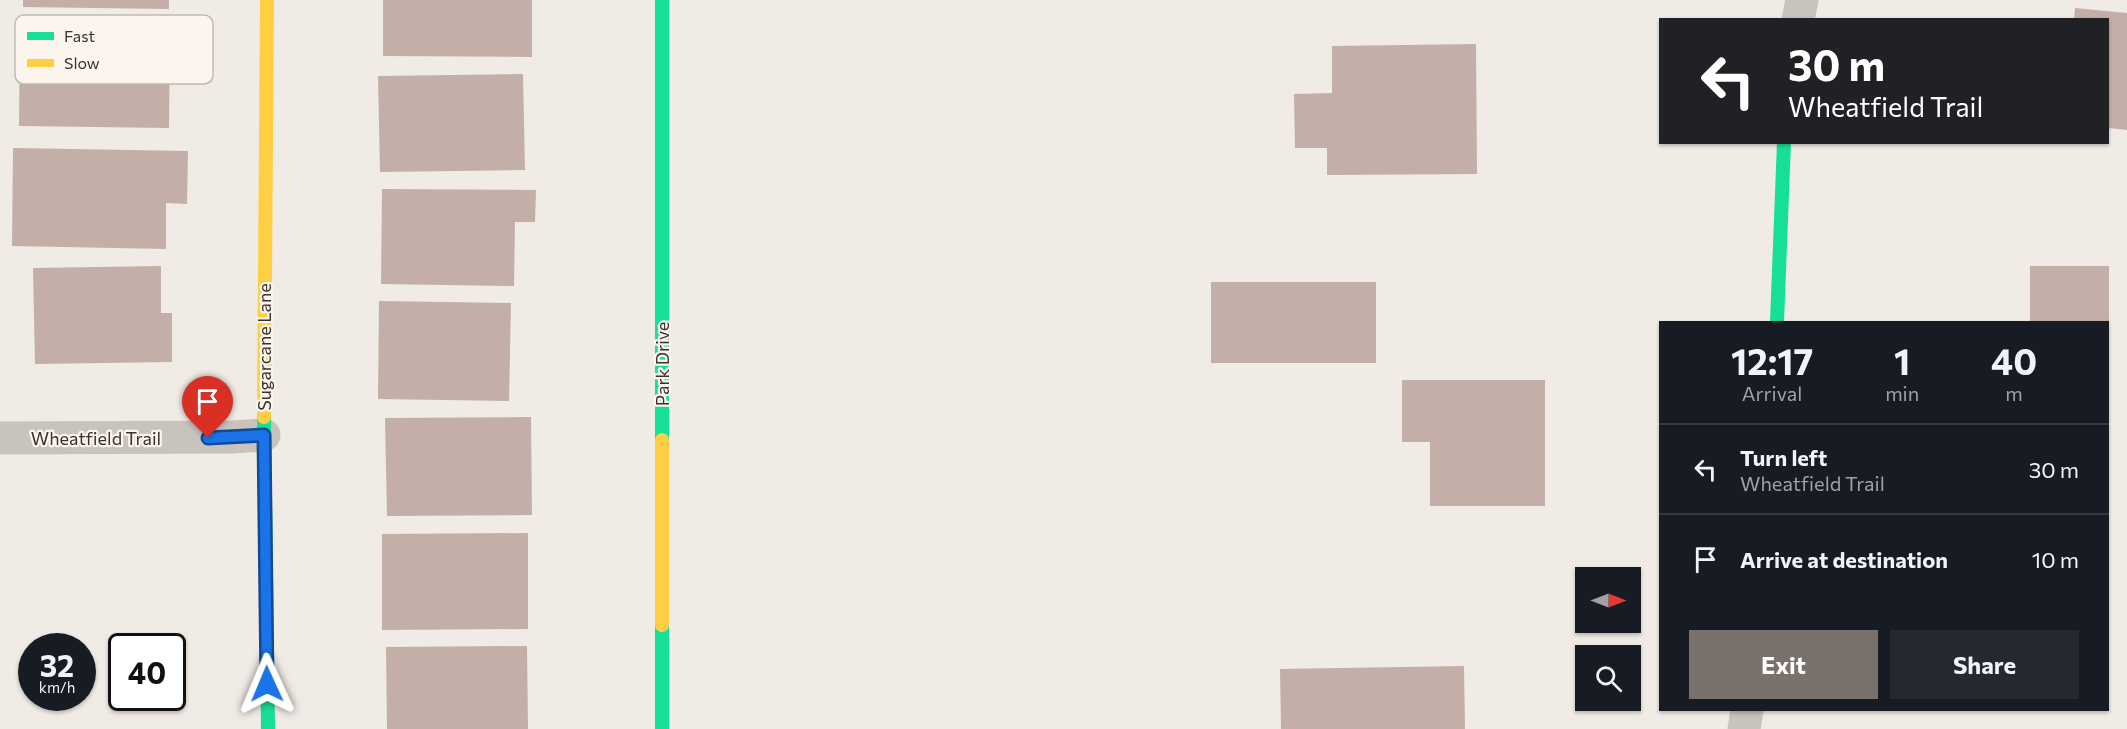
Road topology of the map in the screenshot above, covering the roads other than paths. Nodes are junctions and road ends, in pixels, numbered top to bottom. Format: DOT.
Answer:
graph roads {
  1 [pos="267,0"];
  2 [pos="662,0"];
  3 [pos="1802,0"];
  4 [pos="1798,18"];
  5 [pos="1784,144"];
  6 [pos="1777,321"];
  7 [pos="264,435"];
  8 [pos="0,438"];
  9 [pos="1747,711"];
  10 [pos="268,729"];
  11 [pos="662,729"];
  12 [pos="1744,729"];
  1 -- 7 [label="street, Sugarcane Lane"];
  2 -- 11 [label="street, Park Drive"];
  3 -- 4 [label="street"];
  5 -- 6 [label="street"];
  7 -- 8 [label="street, Wheatfield Trail"];
  7 -- 10 [label="street, Sugarcane Lane"];
  9 -- 12 [label="street"];
}
